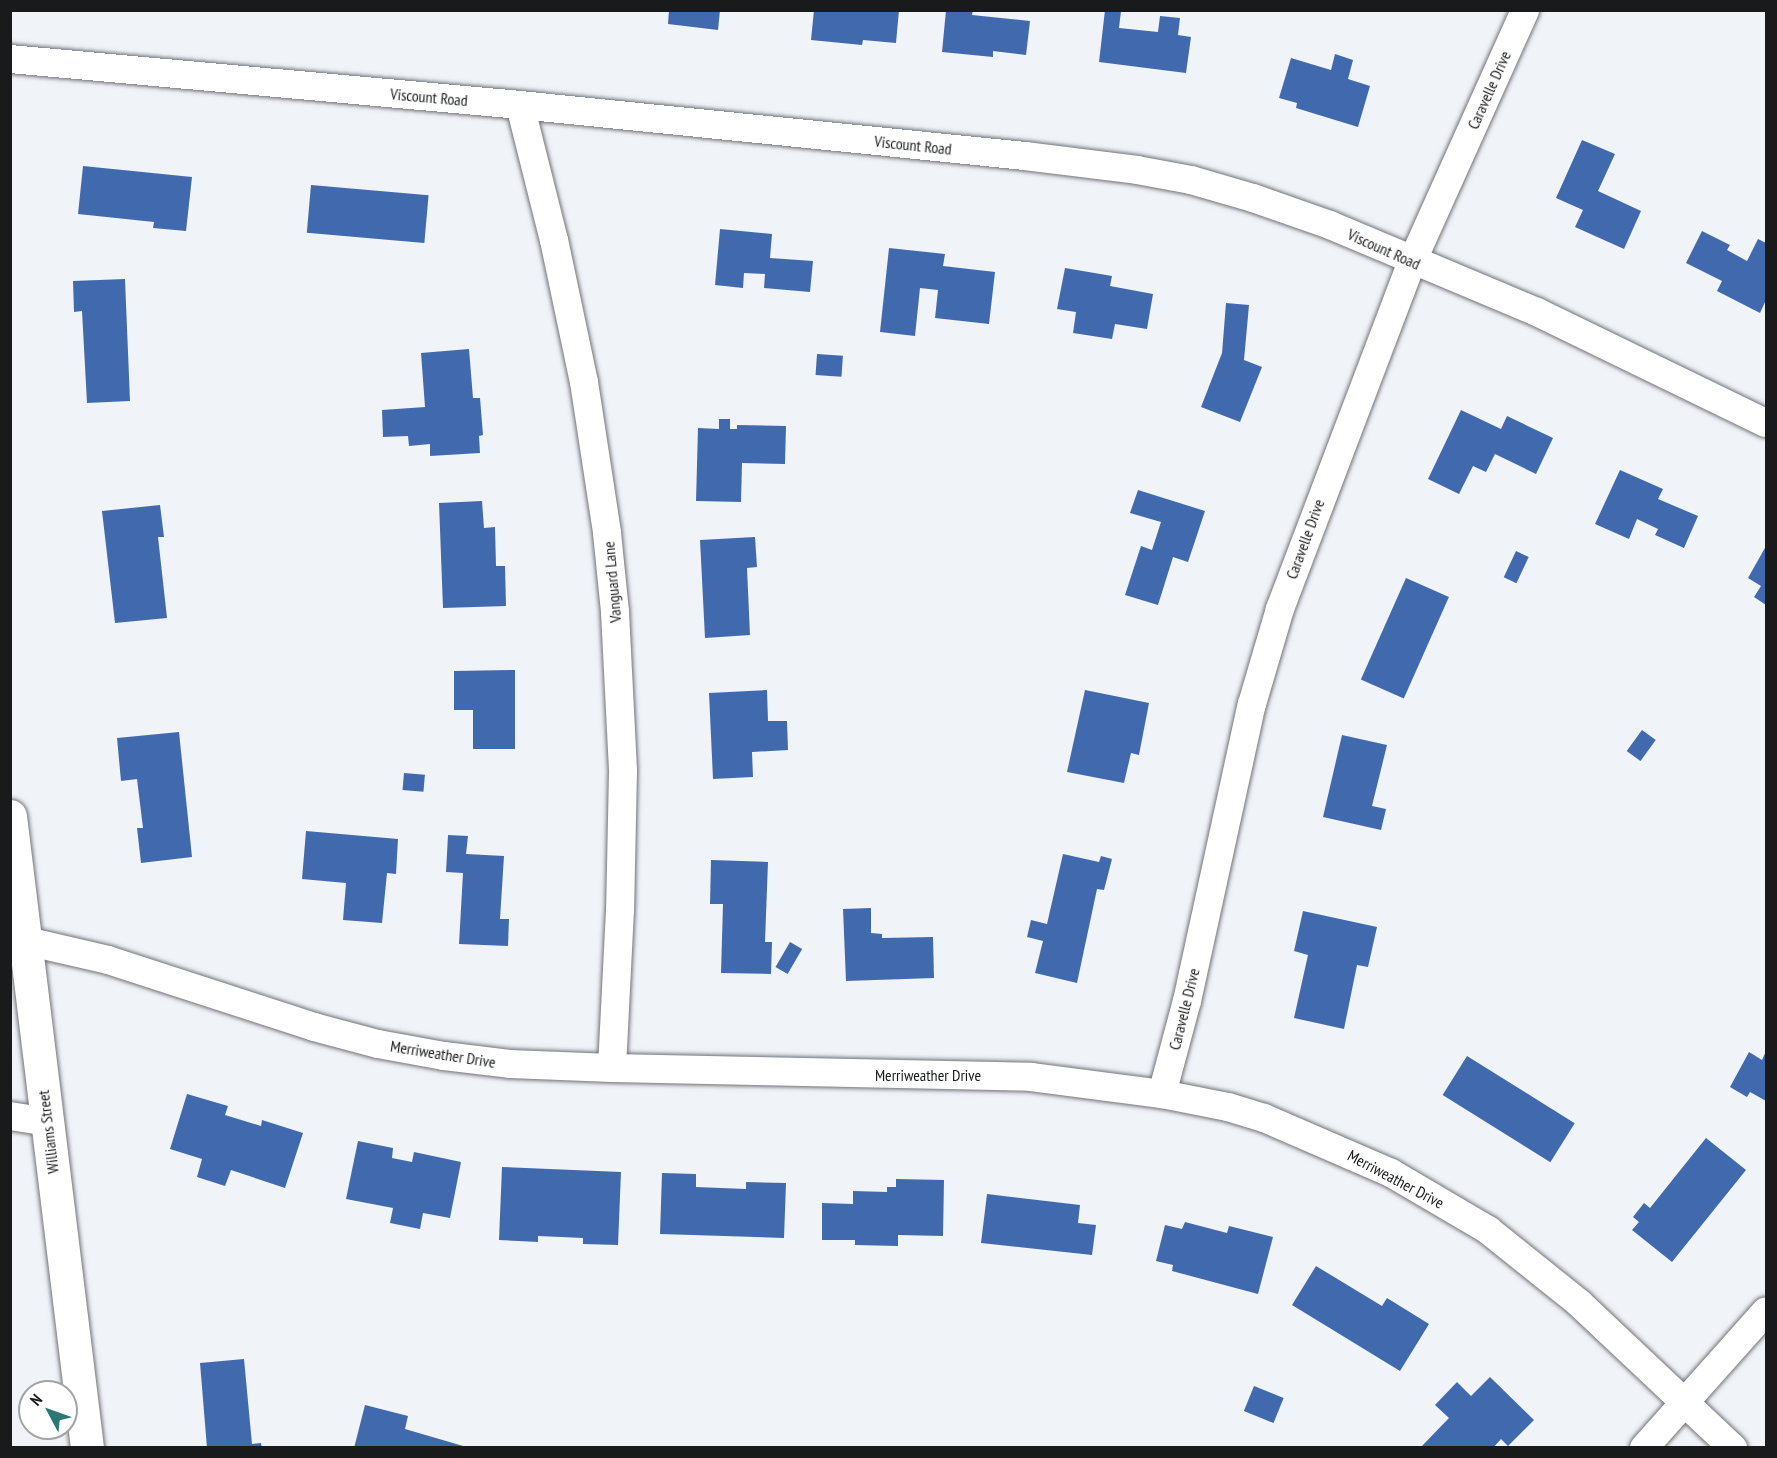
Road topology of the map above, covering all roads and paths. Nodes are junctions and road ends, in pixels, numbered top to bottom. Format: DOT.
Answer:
graph roads {
  1 [pos="1525,10"];
  2 [pos="10,59"];
  3 [pos="520,105"];
  4 [pos="1412,262"];
  5 [pos="1767,423"];
  6 [pos="10,816"];
  7 [pos="26,941"];
  8 [pos="612,1068"];
  9 [pos="1162,1094"];
  10 [pos="10,1116"];
  11 [pos="47,1122"];
  12 [pos="1767,1311"];
  13 [pos="1684,1401"];
  14 [pos="87,1448"];
  15 [pos="1644,1448"];
  16 [pos="1733,1448"];
  1 -- 4 [label="street, Caravelle Drive"];
  2 -- 3 [label="street, Viscount Road"];
  3 -- 4 [label="street, Viscount Road"];
  3 -- 8 [label="street, Vanguard Lane"];
  4 -- 5 [label="street, Viscount Road"];
  4 -- 9 [label="street, Caravelle Drive"];
  6 -- 7 [label="main road, Williams Street"];
  7 -- 8 [label="street, Merriweather Drive"];
  7 -- 11 [label="main road, Williams Street"];
  8 -- 9 [label="street, Merriweather Drive"];
  9 -- 13 [label="street, Merriweather Drive"];
  10 -- 11 [label="street"];
  11 -- 14 [label="main road, Williams Street"];
  12 -- 13 [label="street"];
  13 -- 15 [label="street"];
  13 -- 16 [label="street, Merriweather Drive"];
}
